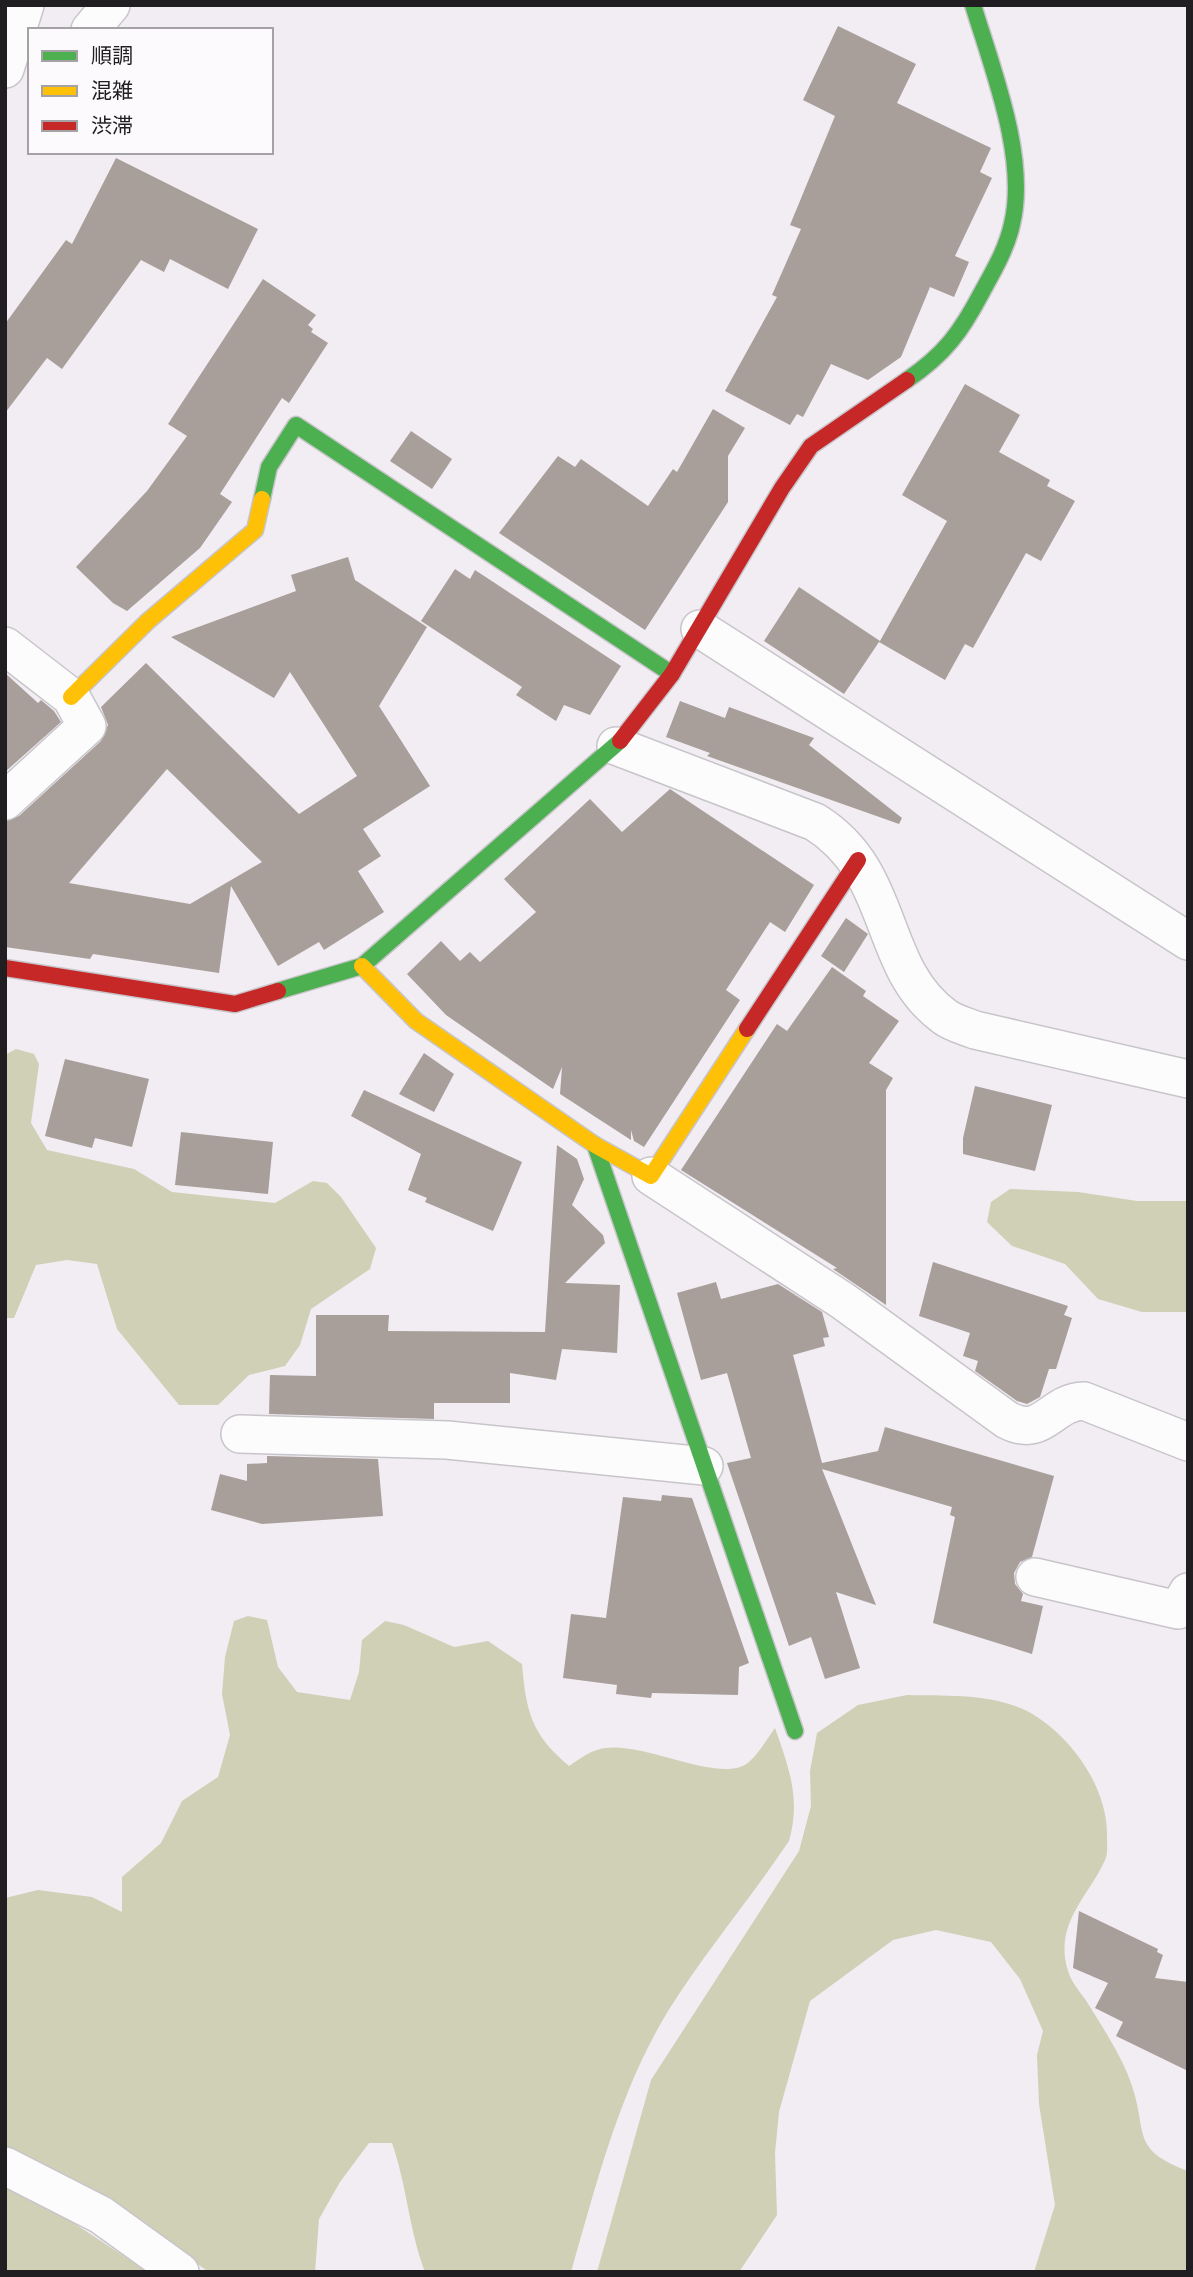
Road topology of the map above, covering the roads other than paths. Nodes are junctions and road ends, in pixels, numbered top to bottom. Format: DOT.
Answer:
graph roads {
  1 [pos="25,5"];
  2 [pos="111,5"];
  3 [pos="973,5"];
  4 [pos="92,28"];
  5 [pos="5,69"];
  6 [pos="700,629"];
  7 [pos="5,646"];
  8 [pos="673,674"];
  9 [pos="71,697"];
  10 [pos="617,746"];
  11 [pos="5,801"];
  12 [pos="858,860"];
  13 [pos="1188,941"];
  14 [pos="362,966"];
  15 [pos="5,968"];
  16 [pos="1188,1079"];
  17 [pos="595,1145"];
  18 [pos="651,1175"];
  19 [pos="240,1434"];
  20 [pos="1188,1442"];
  21 [pos="704,1466"];
  22 [pos="1035,1577"];
  23 [pos="1188,1592"];
  24 [pos="795,1731"];
  25 [pos="5,2166"];
  26 [pos="180,2272"];
  1 -- 5 [label="street"];
  2 -- 4 [label="street"];
  3 -- 6 [label="street"];
  6 -- 8 [label="street"];
  6 -- 13 [label="street"];
  7 -- 9 [label="street"];
  8 -- 9 [label="street"];
  8 -- 10 [label="street"];
  9 -- 11 [label="street"];
  10 -- 12 [label="street"];
  10 -- 14 [label="street"];
  12 -- 16 [label="street"];
  12 -- 18 [label="street"];
  14 -- 15 [label="street"];
  14 -- 17 [label="street"];
  17 -- 18 [label="street"];
  17 -- 21 [label="street"];
  18 -- 20 [label="street"];
  19 -- 21 [label="street"];
  21 -- 24 [label="street"];
  22 -- 23 [label="street"];
  25 -- 26 [label="street"];
}
